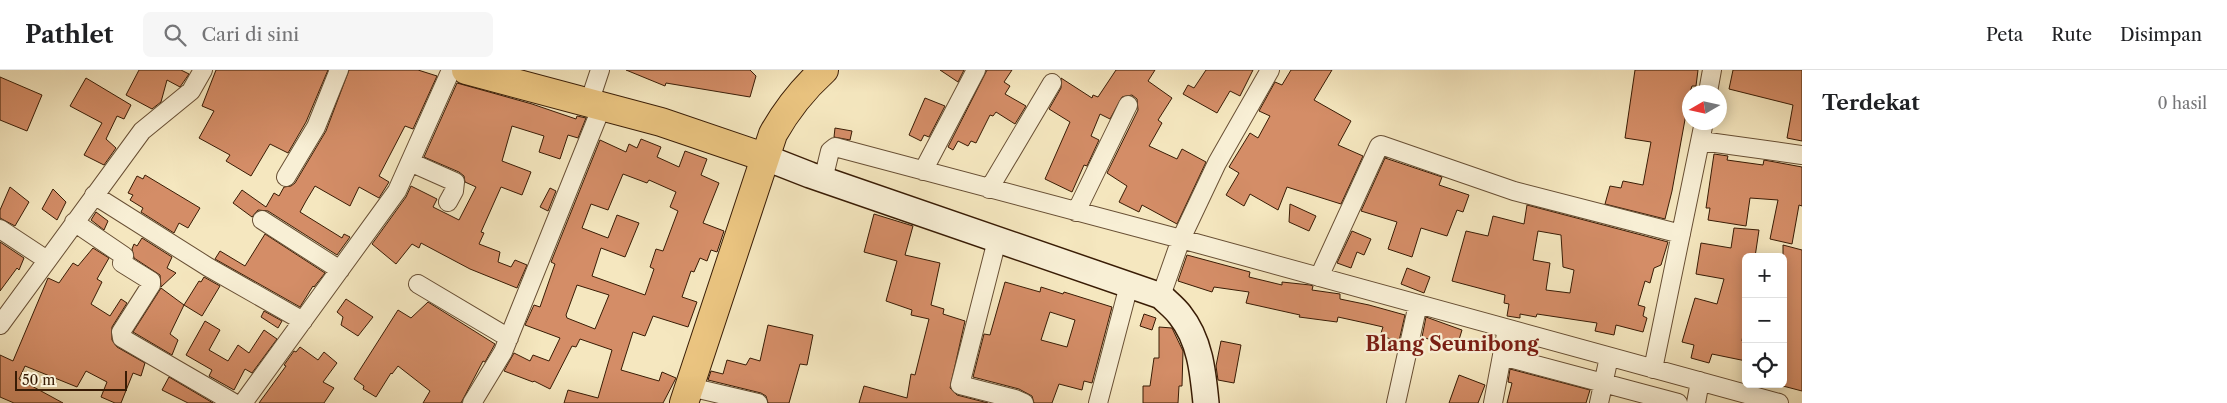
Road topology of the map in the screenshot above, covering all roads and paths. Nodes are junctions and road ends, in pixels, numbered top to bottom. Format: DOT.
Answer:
graph roads {
  1 [pos="202,70"];
  2 [pos="339,70"];
  3 [pos="451,70"];
  4 [pos="466,70"];
  5 [pos="600,70"];
  6 [pos="976,70"];
  7 [pos="1270,70"];
  8 [pos="1712,70"];
  9 [pos="816,77"];
  10 [pos="1052,83"];
  11 [pos="1709,85"];
  12 [pos="596,105"];
  13 [pos="1128,105"];
  14 [pos="1703,130"];
  15 [pos="1701,141"];
  16 [pos="1802,155"];
  17 [pos="410,162"];
  18 [pos="796,170"];
  19 [pos="923,171"];
  20 [pos="286,177"];
  21 [pos="989,189"];
  22 [pos="94,195"];
  23 [pos="448,202"];
  24 [pos="1076,212"];
  25 [pos="262,220"];
  26 [pos="74,222"];
  27 [pos="0,229"];
  28 [pos="1681,234"];
  29 [pos="1181,239"];
  30 [pos="997,240"];
  31 [pos="47,260"];
  32 [pos="340,270"];
  33 [pos="1320,277"];
  34 [pos="418,284"];
  35 [pos="1129,285"];
  36 [pos="1161,296"];
  37 [pos="1418,304"];
  38 [pos="303,321"];
  39 [pos="0,325"];
  40 [pos="1507,328"];
  41 [pos="509,338"];
  42 [pos="1502,356"];
  43 [pos="1609,357"];
  44 [pos="1653,369"];
  45 [pos="1700,382"];
  46 [pos="1603,383"];
  47 [pos="687,395"];
  48 [pos="234,403"];
  49 [pos="243,403"];
  50 [pos="472,403"];
  51 [pos="758,403"];
  52 [pos="1024,403"];
  53 [pos="1098,403"];
  54 [pos="1206,403"];
  55 [pos="1396,403"];
  56 [pos="1492,403"];
  57 [pos="1599,403"];
  58 [pos="1678,403"];
  59 [pos="1696,403"];
  60 [pos="1778,403"];
  1 -- 22 [label="street"];
  2 -- 20 [label="street"];
  3 -- 17 [label="street"];
  4 -- 12 [label="highway"];
  5 -- 12 [label="street"];
  6 -- 19 [label="street"];
  7 -- 29 [label="street"];
  8 -- 11 [label="street"];
  9 -- 18 [label="highway"];
  10 -- 21 [label="street"];
  12 -- 18 [label="highway"];
  12 -- 41 [label="street"];
  13 -- 24 [label="street"];
  14 -- 15 [label="street"];
  15 -- 16 [label="street"];
  15 -- 28 [label="street"];
  17 -- 23 [label="street"];
  17 -- 32 [label="street"];
  18 -- 19 [label="street"];
  18 -- 30 [label="main road"];
  18 -- 47 [label="highway"];
  19 -- 21 [label="street"];
  21 -- 24 [label="street"];
  22 -- 26 [label="street"];
  22 -- 38 [label="street"];
  24 -- 29 [label="street"];
  25 -- 32 [label="street"];
  26 -- 31 [label="street"];
  26 -- 48 [label="street"];
  27 -- 31 [label="street"];
  28 -- 33 [label="street"];
  28 -- 44 [label="street"];
  29 -- 33 [label="street"];
  29 -- 36 [label="street"];
  30 -- 35 [label="main road"];
  30 -- 52 [label="street"];
  31 -- 39 [label="street"];
  32 -- 38 [label="street"];
  33 -- 37 [label="street"];
  34 -- 41 [label="street"];
  35 -- 36 [label="main road"];
  35 -- 53 [label="street"];
  36 -- 54 [label="main road"];
  37 -- 40 [label="street"];
  37 -- 55 [label="street"];
  38 -- 49 [label="street"];
  40 -- 42 [label="street"];
  40 -- 43 [label="street"];
  41 -- 50 [label="street"];
  42 -- 46 [label="street"];
  42 -- 56 [label="street"];
  43 -- 44 [label="street"];
  43 -- 46 [label="street"];
  44 -- 45 [label="street"];
  45 -- 59 [label="street"];
  45 -- 60 [label="street"];
  46 -- 57 [label="street"];
  46 -- 58 [label="street"];
  47 -- 51 [label="street"];
}
